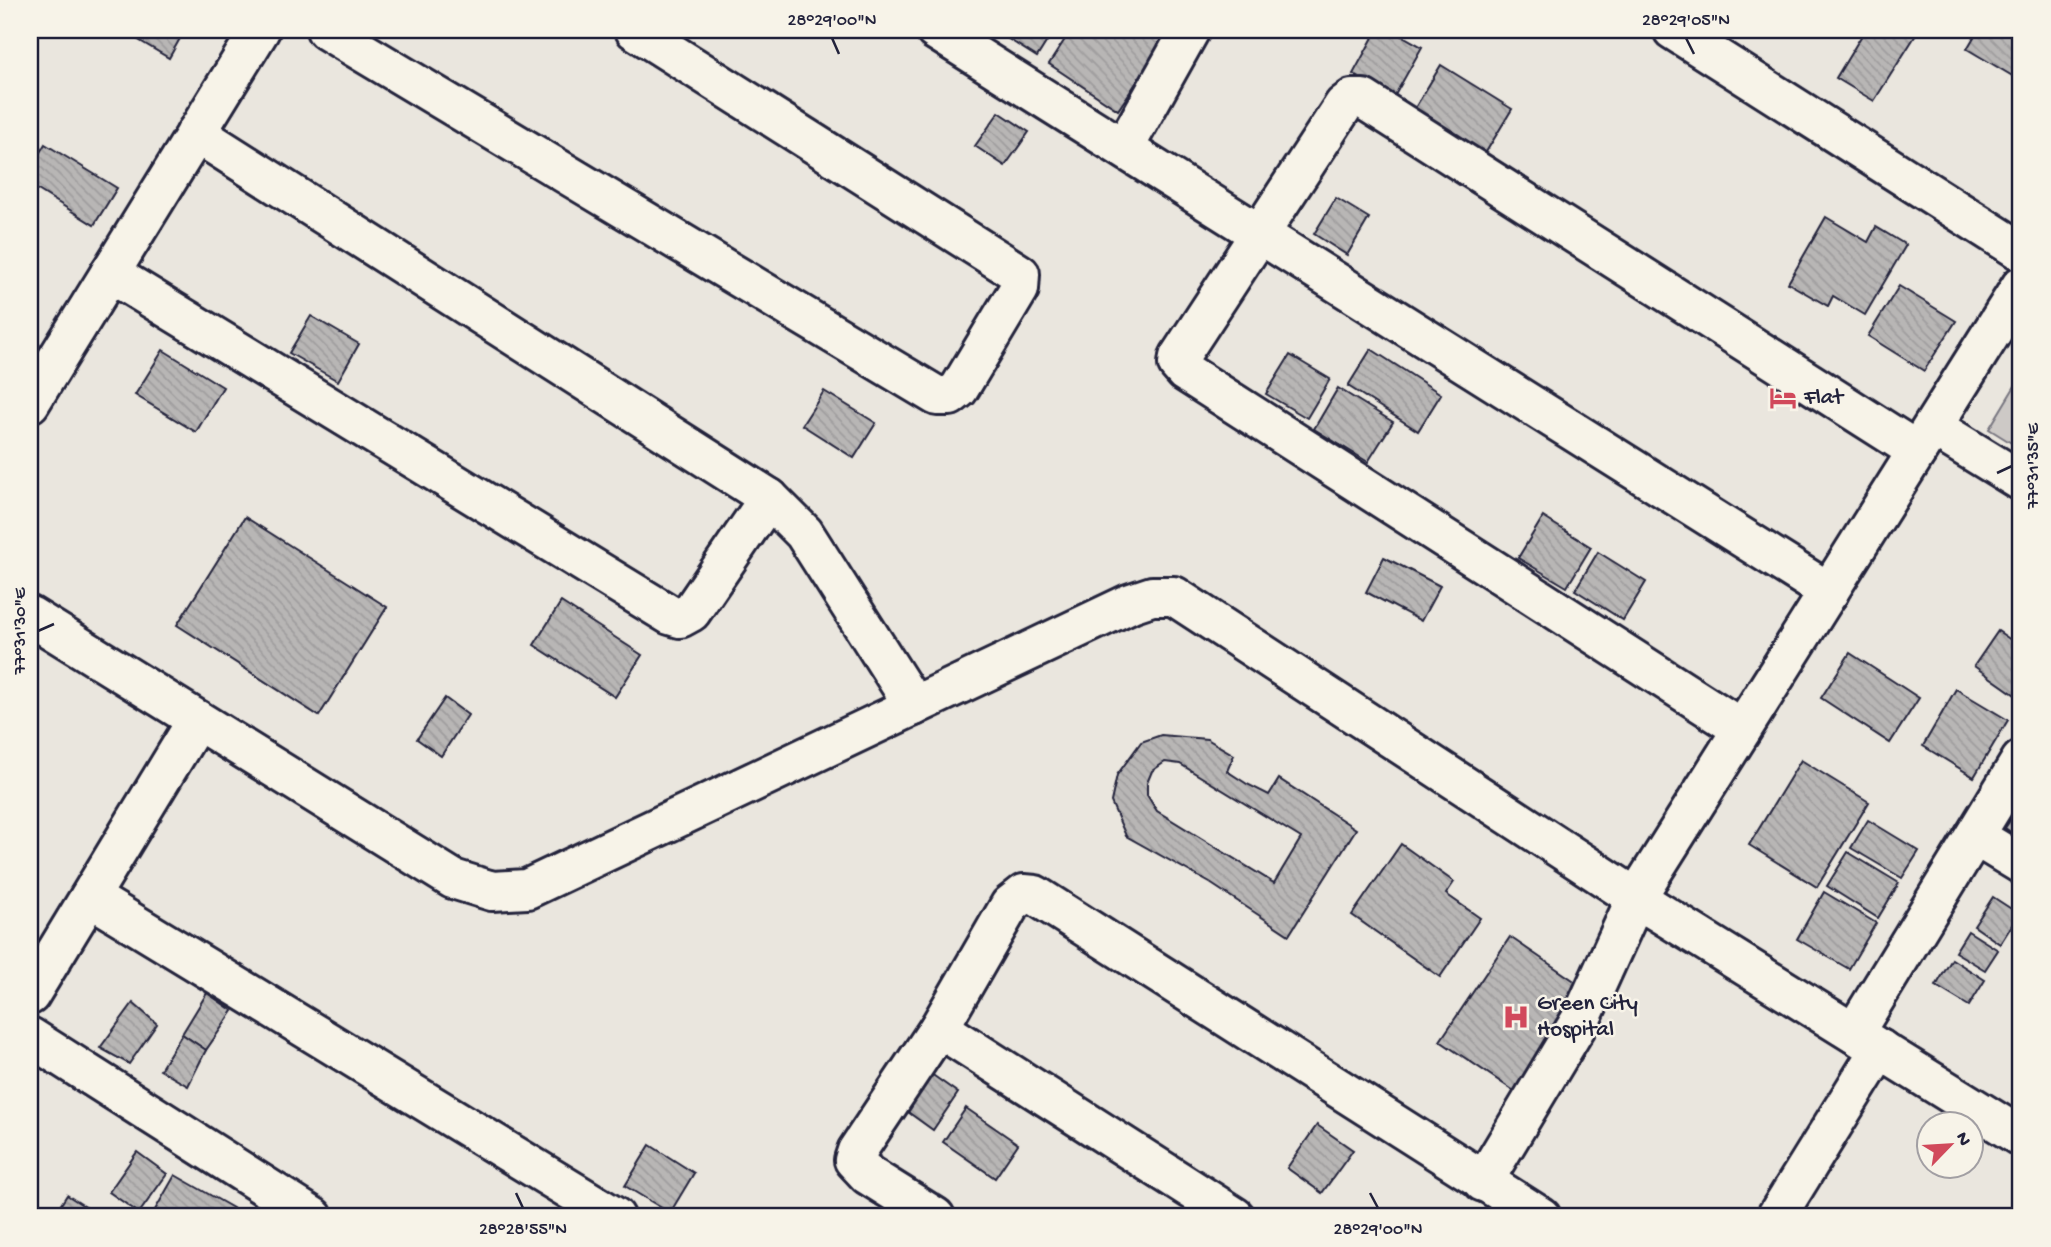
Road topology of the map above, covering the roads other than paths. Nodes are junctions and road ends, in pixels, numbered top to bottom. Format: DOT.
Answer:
graph roads {
  1 [pos="260,30"];
  2 [pos="326,30"];
  3 [pos="635,30"];
  4 [pos="935,30"];
  5 [pos="1190,30"];
  6 [pos="1673,30"];
  7 [pos="196,133"];
  8 [pos="1124,148"];
  9 [pos="1262,234"];
  10 [pos="2021,251"];
  11 [pos="110,273"];
  12 [pos="2021,286"];
  13 [pos="30,403"];
  14 [pos="1925,439"];
  15 [pos="2021,481"];
  16 [pos="769,499"];
  17 [pos="1829,592"];
  18 [pos="30,616"];
  19 [pos="914,706"];
  20 [pos="197,720"];
  21 [pos="1742,729"];
  22 [pos="2021,760"];
  23 [pos="1975,836"];
  24 [pos="2021,864"];
  25 [pos="90,897"];
  26 [pos="1636,898"];
  27 [pos="30,995"];
  28 [pos="939,1028"];
  29 [pos="30,1037"];
  30 [pos="1867,1041"];
  31 [pos="2021,1137"];
  32 [pos="1483,1182"];
  33 [pos="313,1217"];
  34 [pos="615,1217"];
  35 [pos="935,1217"];
  36 [pos="1235,1217"];
  37 [pos="1541,1217"];
  38 [pos="1776,1217"];
  1 -- 7 [label="street"];
  2 -- 3 [label="street"];
  4 -- 8 [label="street"];
  5 -- 8 [label="street"];
  6 -- 10 [label="street"];
  7 -- 11 [label="street"];
  7 -- 16 [label="street"];
  8 -- 9 [label="street"];
  9 -- 14 [label="street"];
  9 -- 17 [label="street"];
  9 -- 21 [label="street"];
  11 -- 13 [label="street"];
  11 -- 16 [label="street"];
  12 -- 14 [label="street"];
  14 -- 15 [label="street"];
  14 -- 17 [label="street"];
  16 -- 19 [label="street"];
  17 -- 21 [label="street"];
  18 -- 20 [label="street"];
  19 -- 20 [label="street"];
  19 -- 26 [label="street"];
  20 -- 25 [label="street"];
  21 -- 26 [label="street"];
  22 -- 23 [label="street"];
  23 -- 24 [label="street"];
  23 -- 30 [label="street"];
  25 -- 27 [label="street"];
  25 -- 34 [label="street"];
  26 -- 30 [label="street"];
  26 -- 32 [label="street"];
  28 -- 32 [label="street"];
  28 -- 35 [label="street"];
  28 -- 36 [label="street"];
  29 -- 33 [label="street"];
  30 -- 31 [label="street"];
  30 -- 38 [label="street"];
  32 -- 37 [label="street"];
}
